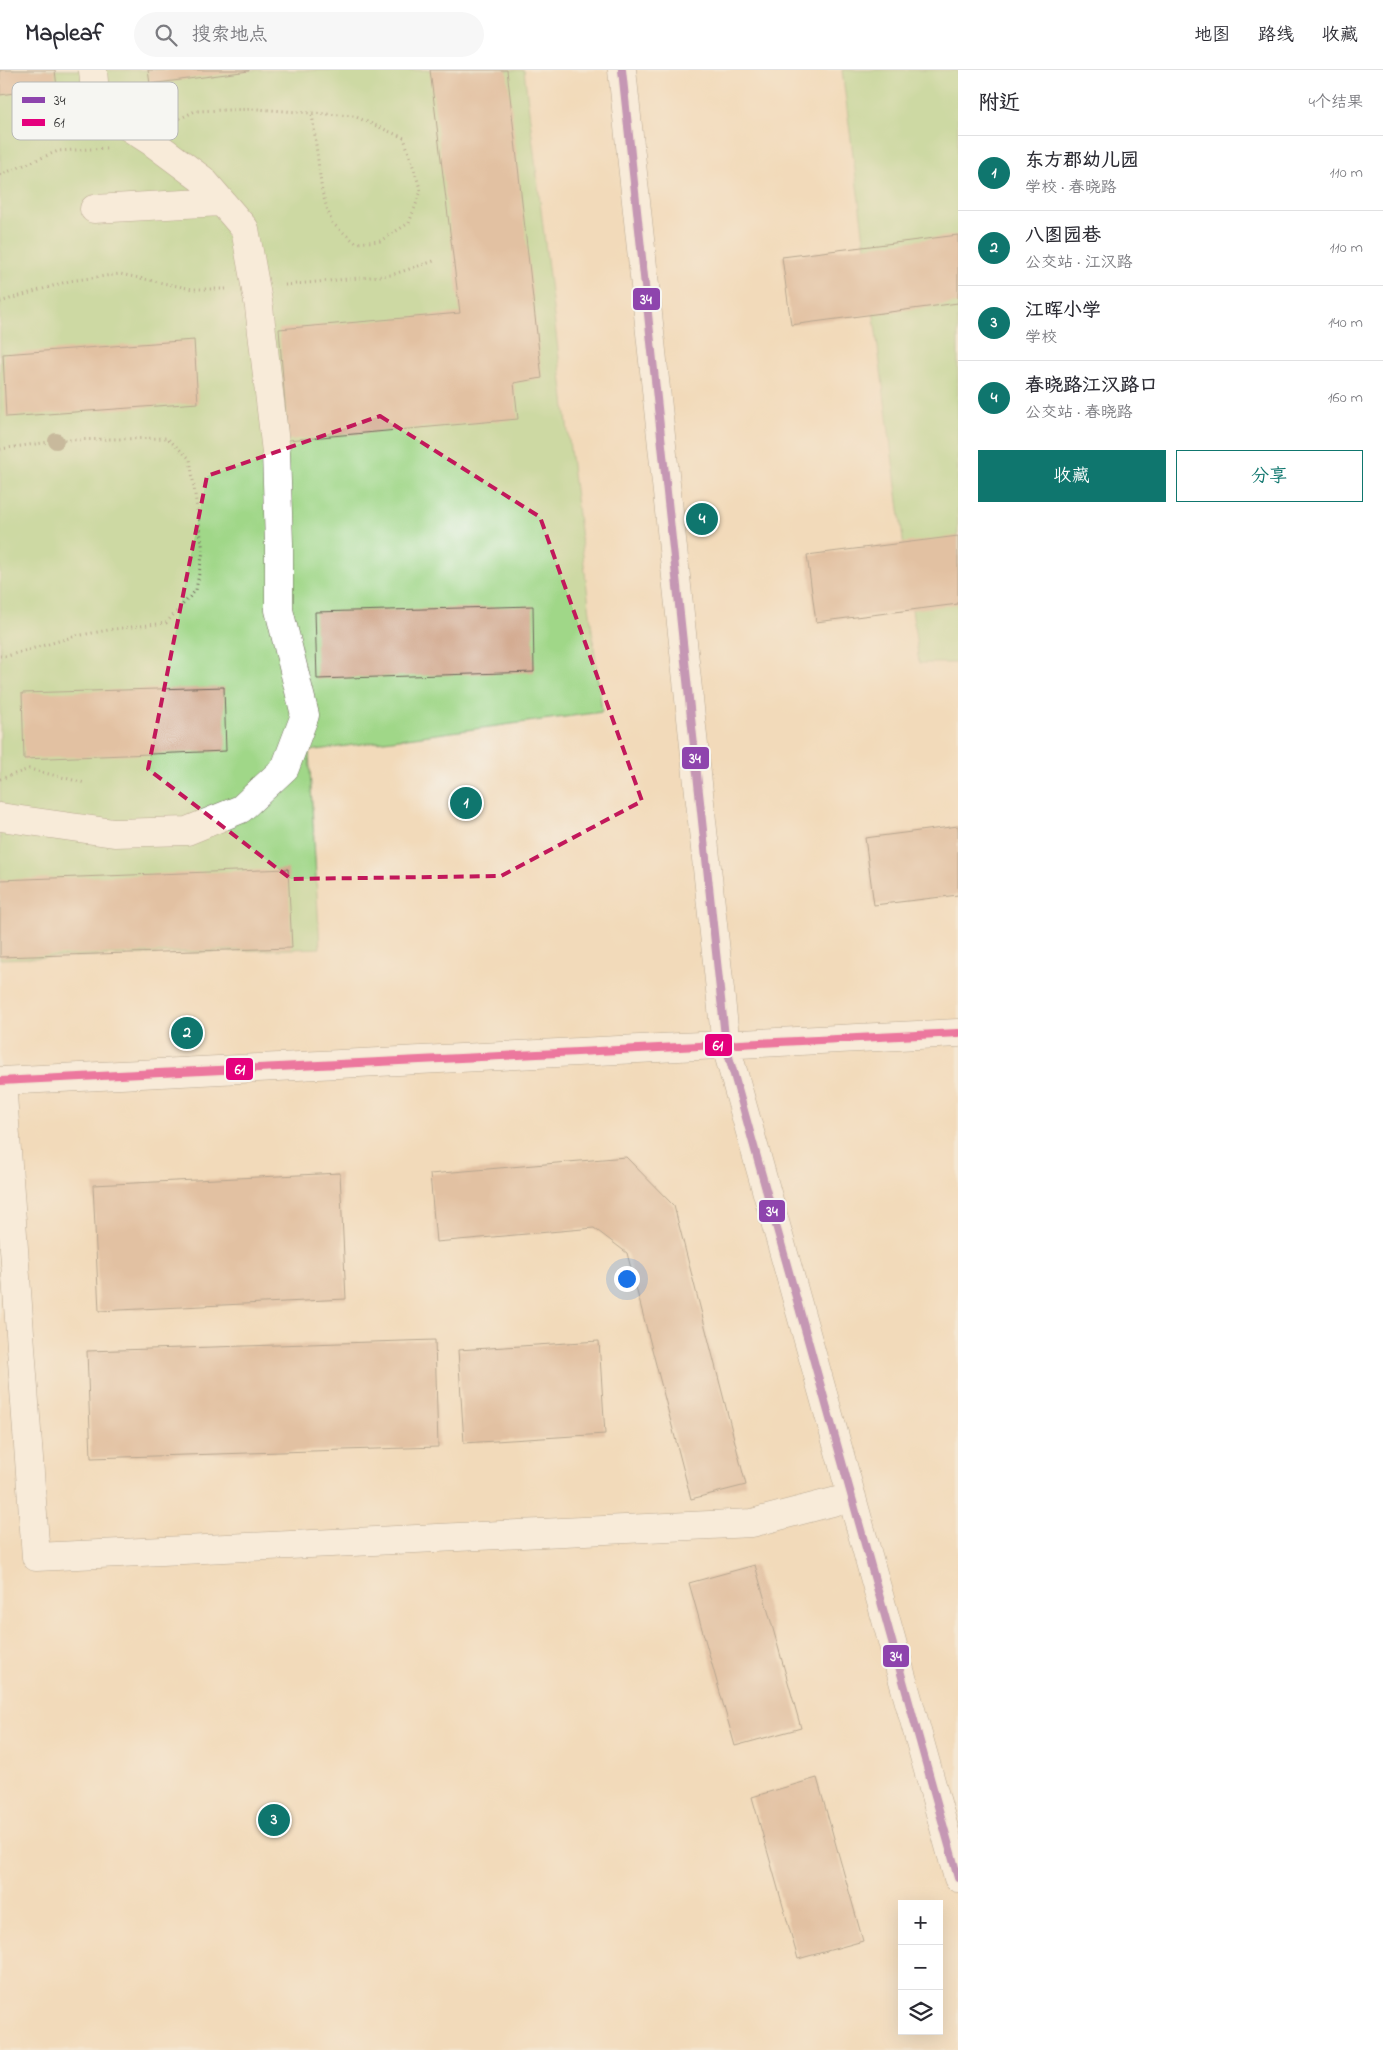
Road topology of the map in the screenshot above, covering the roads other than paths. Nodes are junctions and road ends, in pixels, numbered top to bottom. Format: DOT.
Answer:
graph roads {
  1 [pos="622,70"];
  2 [pos="148,140"];
  3 [pos="221,202"];
  4 [pos="94,209"];
  5 [pos="0,817"];
  6 [pos="958,1033"];
  7 [pos="726,1046"];
  8 [pos="1,1081"];
  9 [pos="852,1497"];
  10 [pos="958,1878"];
  1 -- 7 [label="street"];
  2 -- 3 [label="street"];
  3 -- 4 [label="street"];
  3 -- 5 [label="street"];
  6 -- 7 [label="street"];
  7 -- 8 [label="street"];
  7 -- 9 [label="street"];
  8 -- 9 [label="street"];
  9 -- 10 [label="street"];
}
